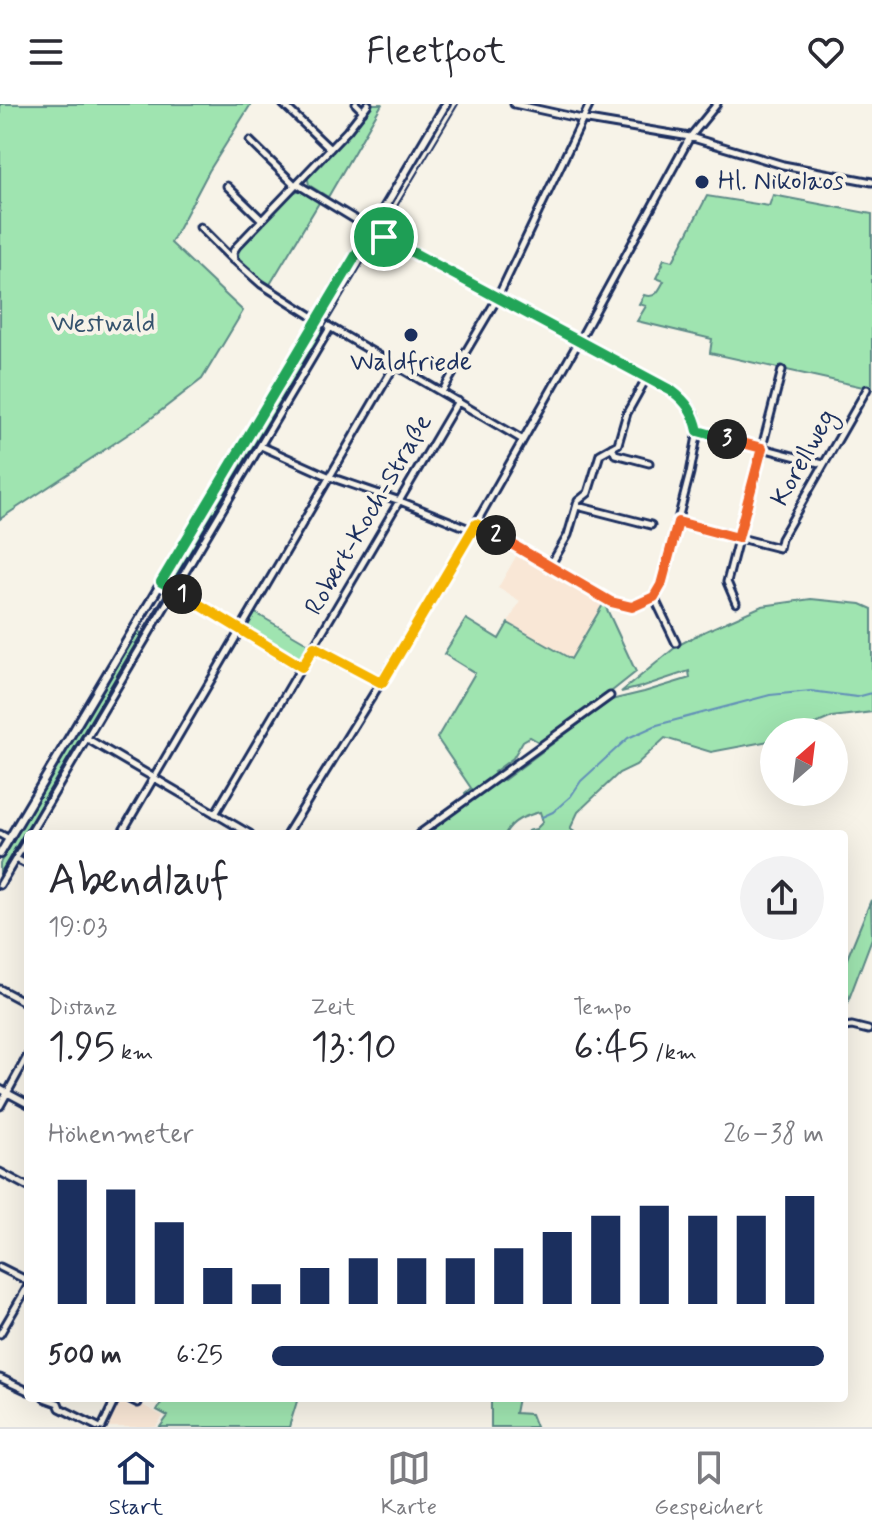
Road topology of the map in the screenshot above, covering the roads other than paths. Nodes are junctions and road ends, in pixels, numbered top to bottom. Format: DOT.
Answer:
graph roads {
  1 [pos="283,104"];
  2 [pos="356,104"];
  3 [pos="368,104"];
  4 [pos="446,104"];
  5 [pos="514,104"];
  6 [pos="590,104"];
  7 [pos="717,104"];
  8 [pos="363,111"];
  9 [pos="582,119"];
  10 [pos="690,137"];
  11 [pos="250,141"];
  12 [pos="330,149"];
  13 [pos="872,182"];
  14 [pos="296,184"];
  15 [pos="227,186"];
  16 [pos="262,220"];
  17 [pos="200,227"];
  18 [pos="371,230"];
  19 [pos="234,260"];
  20 [pos="497,299"];
  21 [pos="318,320"];
  22 [pos="330,328"];
  23 [pos="579,341"];
  24 [pos="395,365"];
  25 [pos="782,370"];
  26 [pos="647,377"];
  27 [pos="867,389"];
  28 [pos="442,392"];
  29 [pos="458,401"];
  30 [pos="698,431"];
  31 [pos="523,440"];
  32 [pos="261,446"];
  33 [pos="612,447"];
  34 [pos="762,448"];
  35 [pos="649,463"];
  36 [pos="823,464"];
  37 [pos="330,477"];
  38 [pos="400,501"];
  39 [pos="577,506"];
  40 [pos="678,522"];
  41 [pos="651,525"];
  42 [pos="474,527"];
  43 [pos="738,538"];
  44 [pos="550,566"];
  45 [pos="161,582"];
  46 [pos="175,590"];
  47 [pos="654,597"];
  48 [pos="736,603"];
  49 [pos="240,630"];
  50 [pos="676,643"];
  51 [pos="314,647"];
  52 [pos="302,667"];
  53 [pos="382,683"];
  54 [pos="610,696"];
  55 [pos="86,738"];
  56 [pos="153,778"];
  57 [pos="215,814"];
  58 [pos="32,830"];
  59 [pos="123,830"];
  60 [pos="243,830"];
  61 [pos="290,830"];
  62 [pos="425,830"];
  63 [pos="0,834"];
  64 [pos="9,839"];
  65 [pos="24,845"];
  66 [pos="0,854"];
  67 [pos="16,859"];
  68 [pos="24,863"];
  69 [pos="0,885"];
  70 [pos="0,989"];
  71 [pos="24,1001"];
  72 [pos="848,1026"];
  73 [pos="868,1030"];
  74 [pos="24,1062"];
  75 [pos="0,1089"];
  76 [pos="7,1093"];
  77 [pos="24,1102"];
  78 [pos="0,1106"];
  79 [pos="0,1172"];
  80 [pos="24,1185"];
  81 [pos="0,1267"];
  82 [pos="24,1282"];
  83 [pos="24,1291"];
  84 [pos="0,1334"];
  85 [pos="0,1378"];
  86 [pos="24,1389"];
  87 [pos="60,1402"];
  88 [pos="114,1402"];
  89 [pos="100,1427"];
  1 -- 12 [label="street"];
  2 -- 8 [label="street"];
  3 -- 8 [label="street"];
  4 -- 18 [label="street"];
  5 -- 9 [label="street"];
  6 -- 9 [label="street"];
  7 -- 10 [label="street"];
  8 -- 12 [label="street"];
  9 -- 10 [label="street"];
  9 -- 20 [label="street"];
  10 -- 13 [label="street"];
  10 -- 23 [label="street"];
  11 -- 14 [label="street"];
  12 -- 14 [label="street"];
  14 -- 16 [label="street"];
  14 -- 18 [label="street"];
  15 -- 16 [label="street"];
  16 -- 19 [label="street"];
  17 -- 19 [label="street"];
  18 -- 20 [label="street"];
  18 -- 21 [label="street"];
  19 -- 21 [label="street"];
  20 -- 23 [label="street"];
  20 -- 28 [label="street"];
  21 -- 22 [label="street"];
  21 -- 45 [label="street"];
  22 -- 24 [label="street"];
  22 -- 32 [label="street"];
  23 -- 26 [label="street"];
  23 -- 31 [label="street"];
  24 -- 28 [label="street"];
  24 -- 37 [label="street"];
  25 -- 34 [label="street"];
  26 -- 30 [label="street"];
  26 -- 33 [label="street"];
  27 -- 36 [label="street, Korellweg"];
  28 -- 29 [label="street"];
  29 -- 31 [label="street"];
  29 -- 38 [label="street, Robert-Koch-Straße"];
  30 -- 34 [label="street"];
  30 -- 40 [label="street"];
  31 -- 42 [label="street"];
  32 -- 37 [label="street"];
  32 -- 46 [label="street"];
  33 -- 35 [label="street"];
  33 -- 39 [label="street"];
  34 -- 36 [label="street"];
  34 -- 43 [label="street"];
  36 -- 43 [label="street, Korellweg"];
  37 -- 38 [label="street"];
  37 -- 49 [label="street"];
  38 -- 42 [label="street"];
  38 -- 51 [label="street, Robert-Koch-Straße"];
  39 -- 41 [label="street"];
  39 -- 44 [label="street"];
  40 -- 43 [label="street"];
  40 -- 47 [label="street"];
  42 -- 44 [label="street"];
  42 -- 53 [label="street"];
  43 -- 48 [label="street"];
  44 -- 47 [label="street"];
  45 -- 46 [label="street"];
  45 -- 64 [label="street"];
  46 -- 49 [label="street"];
  46 -- 55 [label="street"];
  47 -- 50 [label="street"];
  49 -- 52 [label="street"];
  49 -- 56 [label="street"];
  51 -- 52 [label="street, Robert-Koch-Straße"];
  51 -- 53 [label="street"];
  52 -- 57 [label="street, Robert-Koch-Straße"];
  53 -- 61 [label="street"];
  54 -- 62 [label="street"];
  55 -- 56 [label="street"];
  55 -- 58 [label="street"];
  56 -- 57 [label="street"];
  56 -- 59 [label="street"];
  57 -- 60 [label="street"];
  63 -- 64 [label="street"];
  64 -- 66 [label="street"];
  65 -- 67 [label="street"];
  67 -- 68 [label="street"];
  67 -- 69 [label="street"];
  70 -- 71 [label="street"];
  72 -- 73 [label="street"];
  74 -- 76 [label="street"];
  75 -- 76 [label="street"];
  76 -- 77 [label="street"];
  76 -- 78 [label="street"];
  79 -- 80 [label="street"];
  81 -- 82 [label="street"];
  83 -- 84 [label="street"];
  85 -- 86 [label="street"];
  87 -- 89 [label="street"];
  88 -- 89 [label="street"];
}
